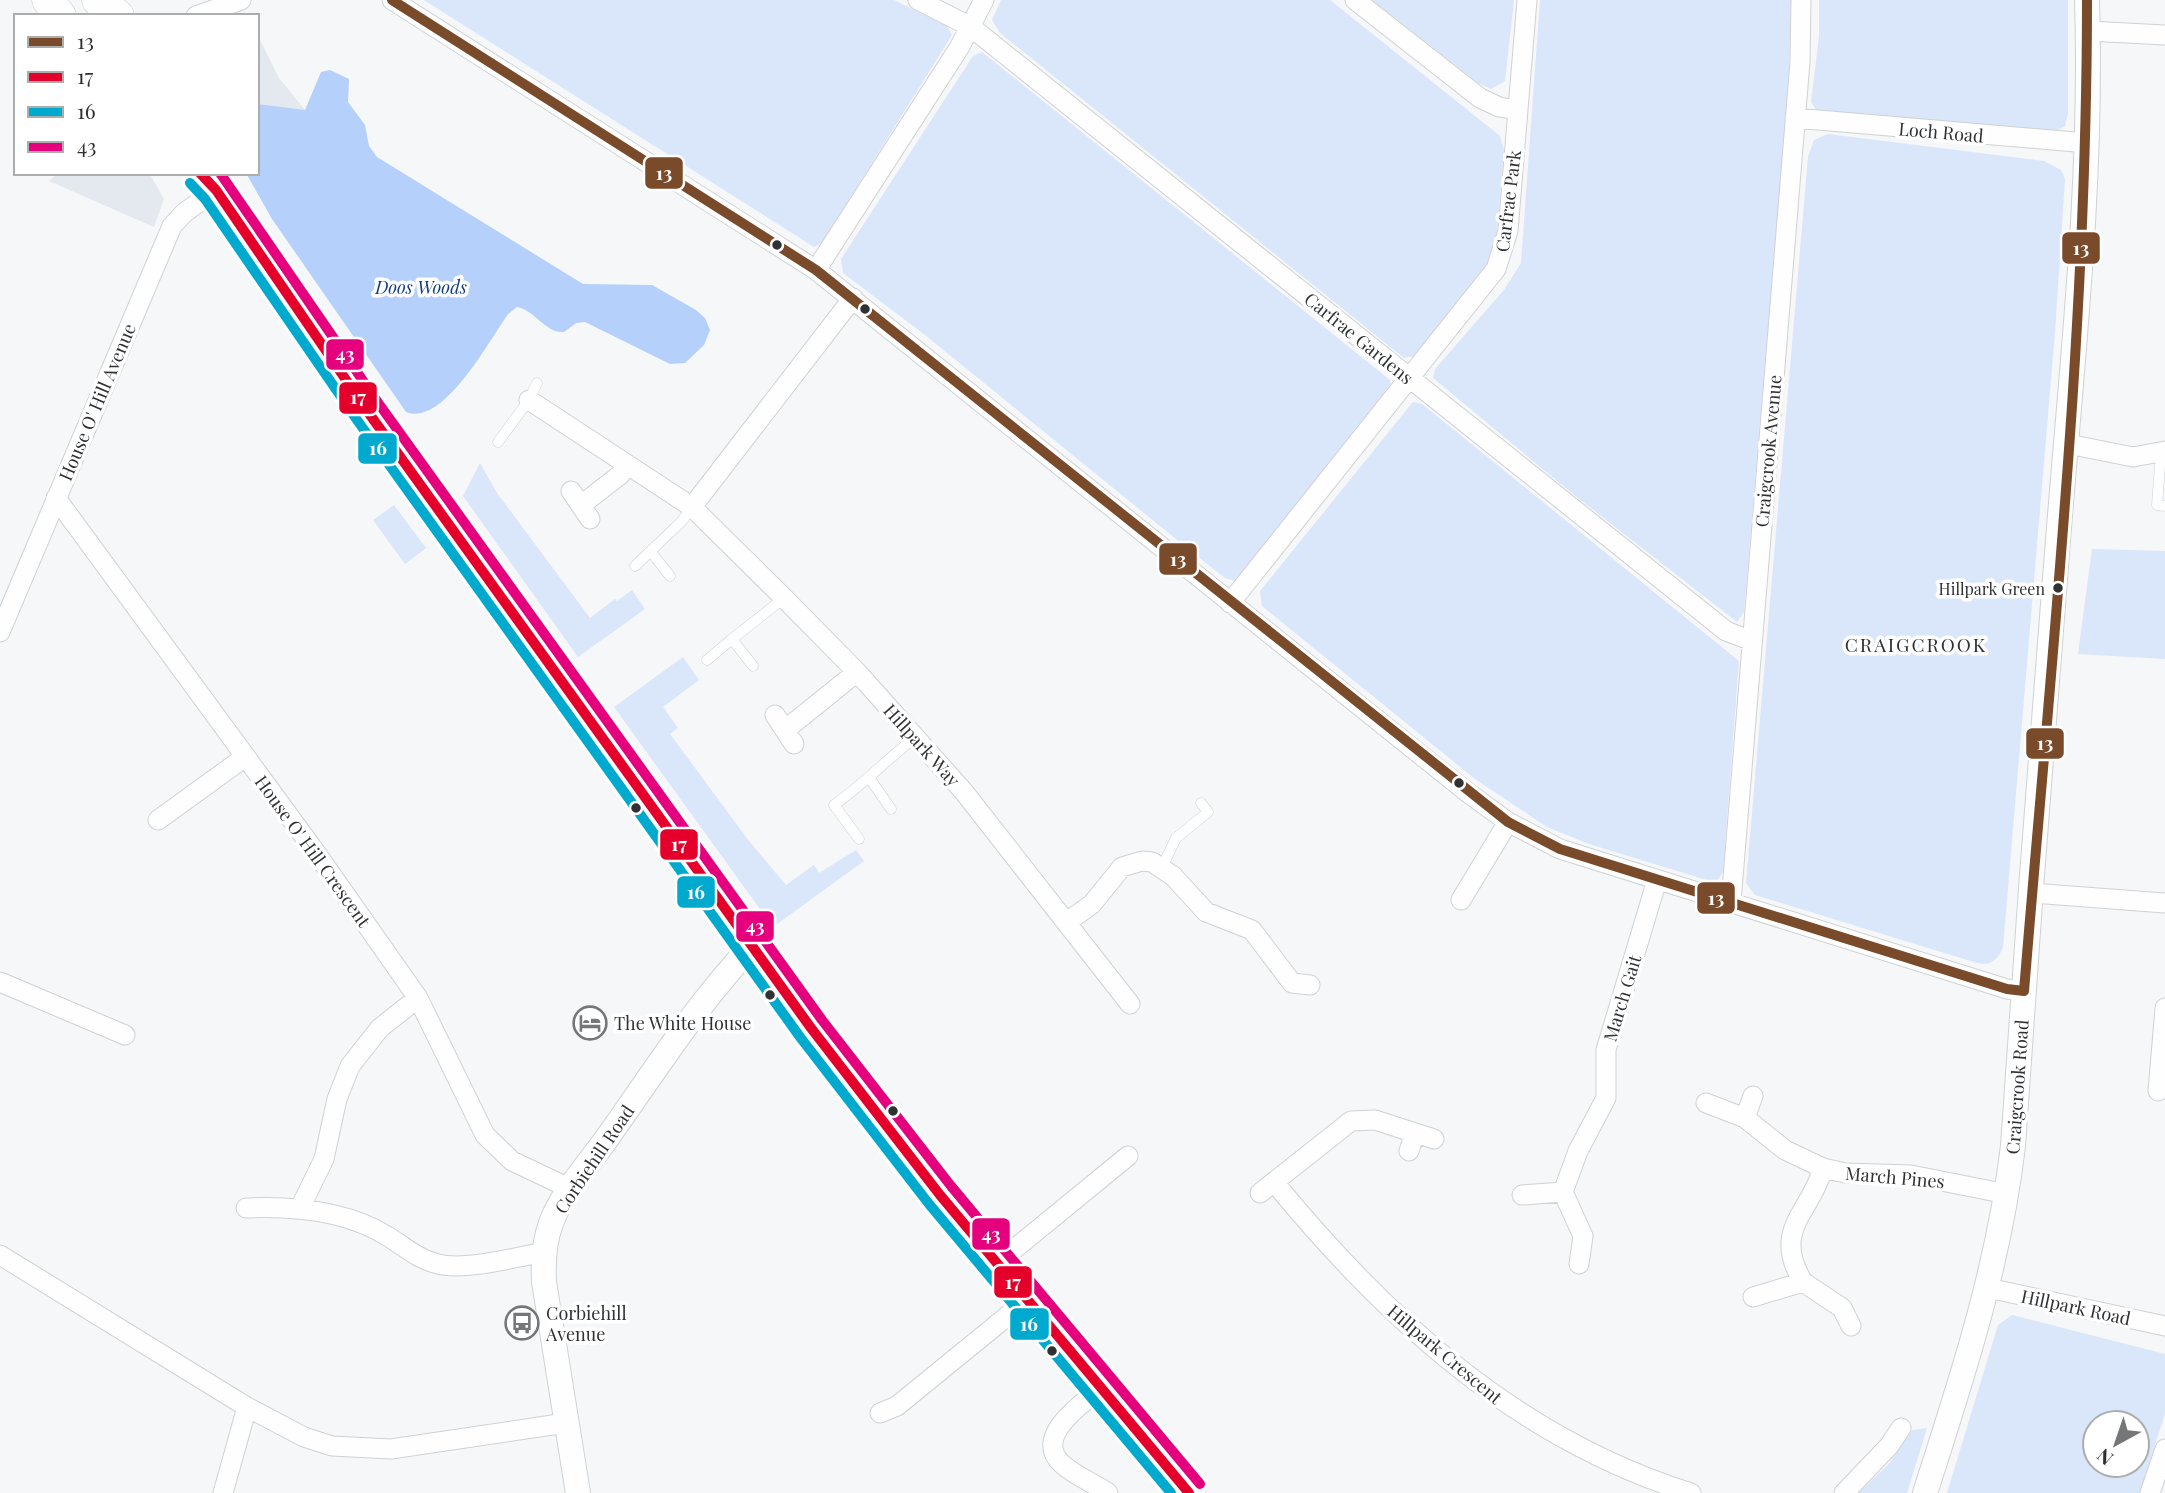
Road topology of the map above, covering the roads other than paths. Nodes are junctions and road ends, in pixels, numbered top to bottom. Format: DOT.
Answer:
graph roads {
  1 [pos="98,0"];
  2 [pos="242,0"];
  3 [pos="392,0"];
  4 [pos="918,0"];
  5 [pos="984,0"];
  6 [pos="1355,0"];
  7 [pos="1527,0"];
  8 [pos="1801,0"];
  9 [pos="2087,0"];
  10 [pos="116,14"];
  11 [pos="201,14"];
  12 [pos="971,27"];
  13 [pos="2088,31"];
  14 [pos="2165,35"];
  15 [pos="1517,110"];
  16 [pos="1795,118"];
  17 [pos="2087,143"];
  18 [pos="206,177"];
  19 [pos="816,270"];
  20 [pos="853,298"];
  21 [pos="1410,379"];
  22 [pos="533,391"];
  23 [pos="498,442"];
  24 [pos="2068,444"];
  25 [pos="2163,452"];
  26 [pos="628,464"];
  27 [pos="56,498"];
  28 [pos="581,505"];
  29 [pos="2165,506"];
  30 [pos="692,508"];
  31 [pos="651,552"];
  32 [pos="635,566"];
  33 [pos="670,576"];
  34 [pos="784,598"];
  35 [pos="1230,603"];
  36 [pos="0,632"];
  37 [pos="733,639"];
  38 [pos="1752,640"];
  39 [pos="707,660"];
  40 [pos="753,666"];
  41 [pos="857,673"];
  42 [pos="784,729"];
  43 [pos="916,737"];
  44 [pos="245,757"];
  45 [pos="870,779"];
  46 [pos="1200,803"];
  47 [pos="891,809"];
  48 [pos="158,820"];
  49 [pos="1508,822"];
  50 [pos="859,839"];
  51 [pos="1162,867"];
  52 [pos="1657,880"];
  53 [pos="2031,893"];
  54 [pos="1461,900"];
  55 [pos="1731,902"];
  56 [pos="2165,904"];
  57 [pos="1067,922"];
  58 [pos="752,946"];
  59 [pos="0,982"];
  60 [pos="1310,985"];
  61 [pos="2024,991"];
  62 [pos="418,998"];
  63 [pos="1130,1004"];
  64 [pos="2165,1008"];
  65 [pos="125,1035"];
  66 [pos="2161,1079"];
  67 [pos="1753,1096"];
  68 [pos="1706,1103"];
  69 [pos="1745,1118"];
  70 [pos="1420,1141"];
  71 [pos="1128,1156"];
  72 [pos="1823,1168"];
  73 [pos="571,1188"];
  74 [pos="1563,1192"];
  75 [pos="2007,1194"];
  76 [pos="1522,1195"];
  77 [pos="246,1208"];
  78 [pos="300,1208"];
  79 [pos="545,1252"];
  80 [pos="0,1255"];
  81 [pos="996,1264"];
  82 [pos="1579,1264"];
  83 [pos="1803,1282"];
  84 [pos="1988,1288"];
  85 [pos="1753,1297"];
  86 [pos="1027,1300"];
  87 [pos="1851,1326"];
  88 [pos="2165,1326"];
  89 [pos="1101,1388"];
  90 [pos="247,1407"];
  91 [pos="880,1413"];
  92 [pos="566,1423"];
  93 [pos="1901,1428"];
  94 [pos="2165,1449"];
  95 [pos="1680,1491"];
  96 [pos="223,1493"];
  97 [pos="578,1493"];
  98 [pos="1108,1493"];
  99 [pos="1189,1493"];
  100 [pos="1844,1493"];
  101 [pos="1925,1493"];
  102 [pos="2150,1493"];
  1 -- 10 [label="main road"];
  2 -- 11 [label="street"];
  3 -- 19 [label="street"];
  4 -- 12 [label="street, Carfrae Gardens"];
  5 -- 12 [label="street"];
  6 -- 15 [label="street"];
  7 -- 15 [label="street, Carfrae Park"];
  8 -- 16 [label="street, Craigcrook Avenue"];
  9 -- 13 [label="street, Craigcrook Road"];
  12 -- 19 [label="street"];
  12 -- 21 [label="street, Carfrae Gardens"];
  13 -- 14 [label="street"];
  13 -- 17 [label="street, Craigcrook Road"];
  15 -- 21 [label="street, Carfrae Park"];
  16 -- 17 [label="street, Loch Road"];
  16 -- 38 [label="street, Craigcrook Avenue"];
  17 -- 24 [label="street, Craigcrook Road"];
  18 -- 27 [label="street, House O' Hill Avenue"];
  18 -- 58 [label="main road"];
  19 -- 20 [label="street"];
  20 -- 30 [label="street"];
  20 -- 35 [label="street"];
  21 -- 35 [label="street, Carfrae Park"];
  21 -- 38 [label="street, Carfrae Gardens"];
  22 -- 23 [label="lane"];
  22 -- 26 [label="street, Hillpark Way"];
  24 -- 25 [label="street"];
  24 -- 53 [label="street, Craigcrook Road"];
  25 -- 29 [label="lane"];
  26 -- 28 [label="street"];
  26 -- 30 [label="street, Hillpark Way"];
  27 -- 36 [label="street, House O' Hill Avenue"];
  27 -- 44 [label="street, House O' Hill Crescent"];
  30 -- 31 [label="lane"];
  30 -- 34 [label="street, Hillpark Way"];
  31 -- 32 [label="lane"];
  31 -- 33 [label="lane"];
  34 -- 37 [label="lane"];
  34 -- 41 [label="street, Hillpark Way"];
  35 -- 49 [label="street"];
  37 -- 39 [label="lane"];
  37 -- 40 [label="lane"];
  38 -- 55 [label="street, Craigcrook Avenue"];
  41 -- 42 [label="street"];
  41 -- 43 [label="street, Hillpark Way"];
  43 -- 45 [label="lane"];
  43 -- 57 [label="street, Hillpark Way"];
  44 -- 48 [label="street"];
  44 -- 62 [label="street, House O' Hill Crescent"];
  45 -- 47 [label="lane"];
  45 -- 50 [label="lane"];
  46 -- 51 [label="lane"];
  49 -- 52 [label="street"];
  49 -- 54 [label="street"];
  51 -- 57 [label="street"];
  51 -- 60 [label="street"];
  52 -- 55 [label="street"];
  52 -- 74 [label="street, March Gait"];
  53 -- 56 [label="street"];
  53 -- 61 [label="street, Craigcrook Road"];
  55 -- 61 [label="street"];
  57 -- 63 [label="street, Hillpark Way"];
  58 -- 73 [label="street, Corbiehill Road"];
  58 -- 81 [label="main road"];
  59 -- 65 [label="street"];
  61 -- 75 [label="street, Craigcrook Road"];
  62 -- 73 [label="street, House O' Hill Crescent"];
  62 -- 78 [label="street"];
  64 -- 66 [label="street"];
  67 -- 69 [label="street"];
  68 -- 69 [label="street, March Pines"];
  69 -- 72 [label="street, March Pines"];
  70 -- 95 [label="street, Hillpark Crescent"];
  71 -- 81 [label="street"];
  72 -- 75 [label="street, March Pines"];
  72 -- 83 [label="street, March Pines"];
  73 -- 79 [label="street, Corbiehill Road"];
  74 -- 76 [label="street"];
  74 -- 82 [label="street"];
  75 -- 84 [label="street, Craigcrook Road"];
  77 -- 78 [label="street"];
  78 -- 79 [label="street"];
  79 -- 92 [label="street, Corbiehill Road"];
  80 -- 90 [label="street"];
  81 -- 86 [label="main road"];
  83 -- 85 [label="street"];
  83 -- 87 [label="street"];
  84 -- 88 [label="street, Hillpark Road"];
  84 -- 101 [label="street, Craigcrook Road"];
  86 -- 89 [label="main road"];
  86 -- 91 [label="street"];
  89 -- 98 [label="street"];
  89 -- 99 [label="main road"];
  90 -- 92 [label="street"];
  90 -- 96 [label="street"];
  92 -- 97 [label="street, Corbiehill Road"];
  93 -- 100 [label="street"];
  94 -- 102 [label="street"];
}
